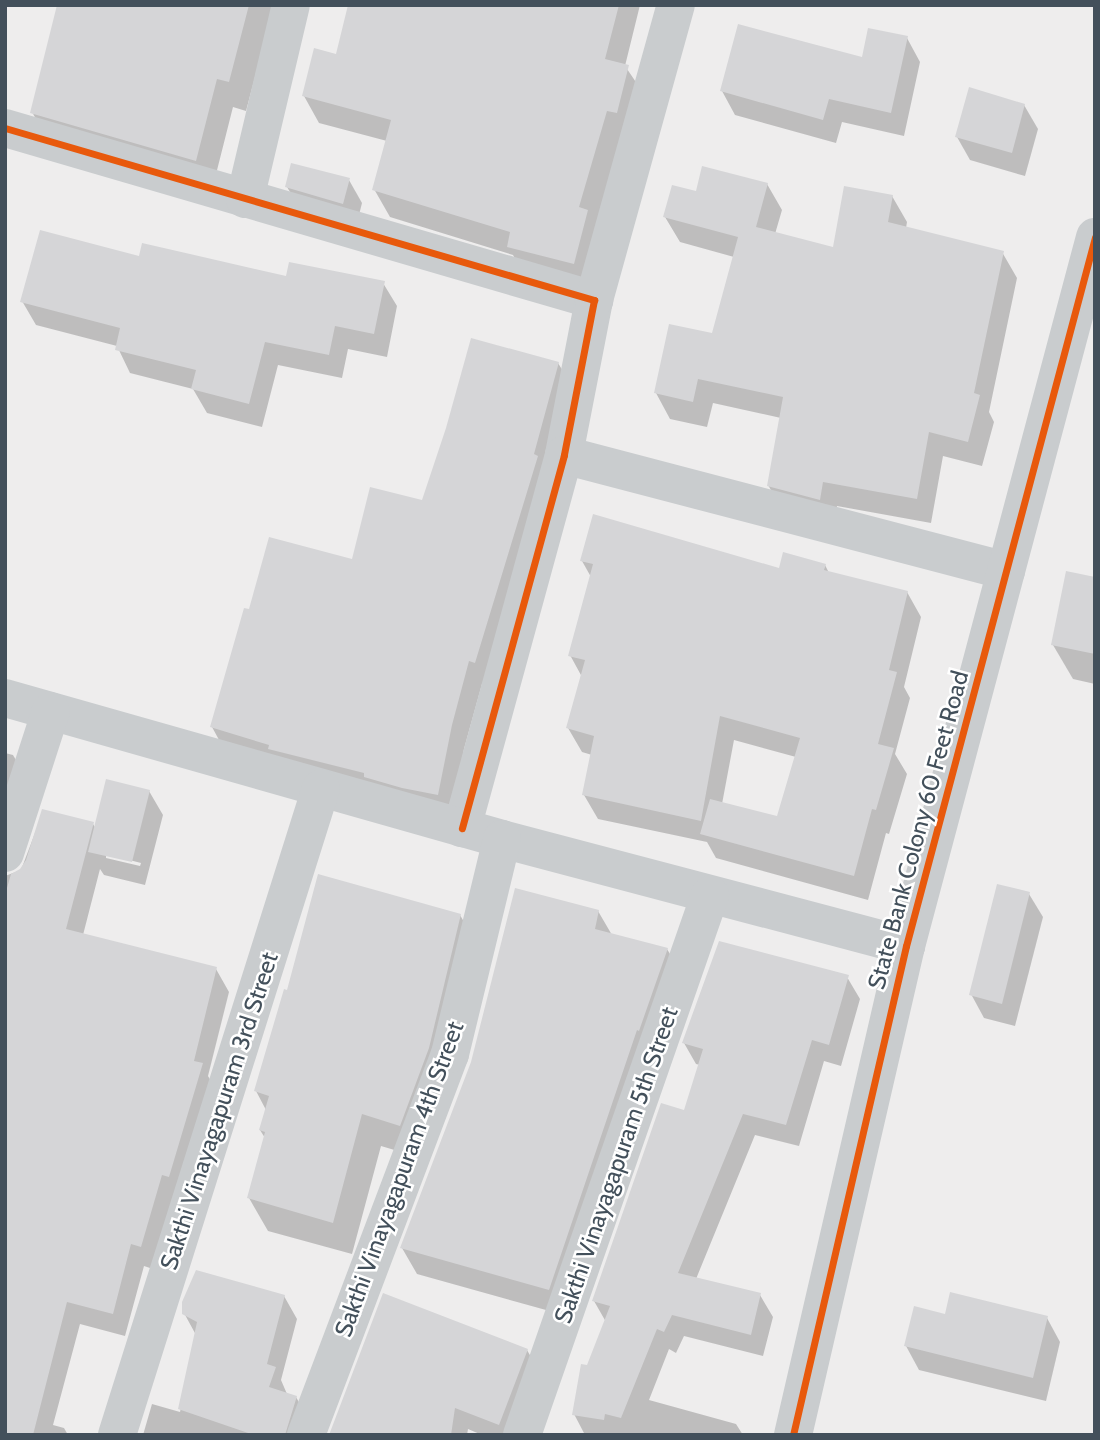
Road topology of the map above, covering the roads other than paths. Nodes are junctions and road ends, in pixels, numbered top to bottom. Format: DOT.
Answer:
graph roads {
  1 [pos="291,5"];
  2 [pos="676,5"];
  3 [pos="5,128"];
  4 [pos="246,199"];
  5 [pos="1095,237"];
  6 [pos="1089,281"];
  7 [pos="594,300"];
  8 [pos="564,455"];
  9 [pos="1006,571"];
  10 [pos="5,698"];
  11 [pos="51,711"];
  12 [pos="321,788"];
  13 [pos="462,828"];
  14 [pos="502,839"];
  15 [pos="5,853"];
  16 [pos="710,895"];
  17 [pos="906,946"];
  18 [pos="117,1435"];
  19 [pos="306,1435"];
  20 [pos="522,1435"];
  21 [pos="793,1435"];
  1 -- 4 [label="street"];
  2 -- 7 [label="street"];
  3 -- 4 [label="street"];
  4 -- 7 [label="street"];
  5 -- 6 [label="street, State Bank Colony 60 Feet Road"];
  6 -- 9 [label="street, State Bank Colony 60 Feet Road"];
  7 -- 8 [label="street"];
  8 -- 9 [label="street"];
  8 -- 13 [label="street"];
  9 -- 17 [label="street, State Bank Colony 60 Feet Road"];
  10 -- 11 [label="street"];
  11 -- 12 [label="street"];
  11 -- 15 [label="street"];
  12 -- 13 [label="street"];
  12 -- 18 [label="street, Sakthi Vinayagapuram 3rd Street"];
  13 -- 14 [label="street"];
  14 -- 16 [label="street"];
  14 -- 19 [label="street, Sakthi Vinayagapuram 4th Street"];
  16 -- 17 [label="street"];
  16 -- 20 [label="street, Sakthi Vinayagapuram 5th Street"];
  17 -- 21 [label="street, State Bank Colony 60 Feet Road"];
}
